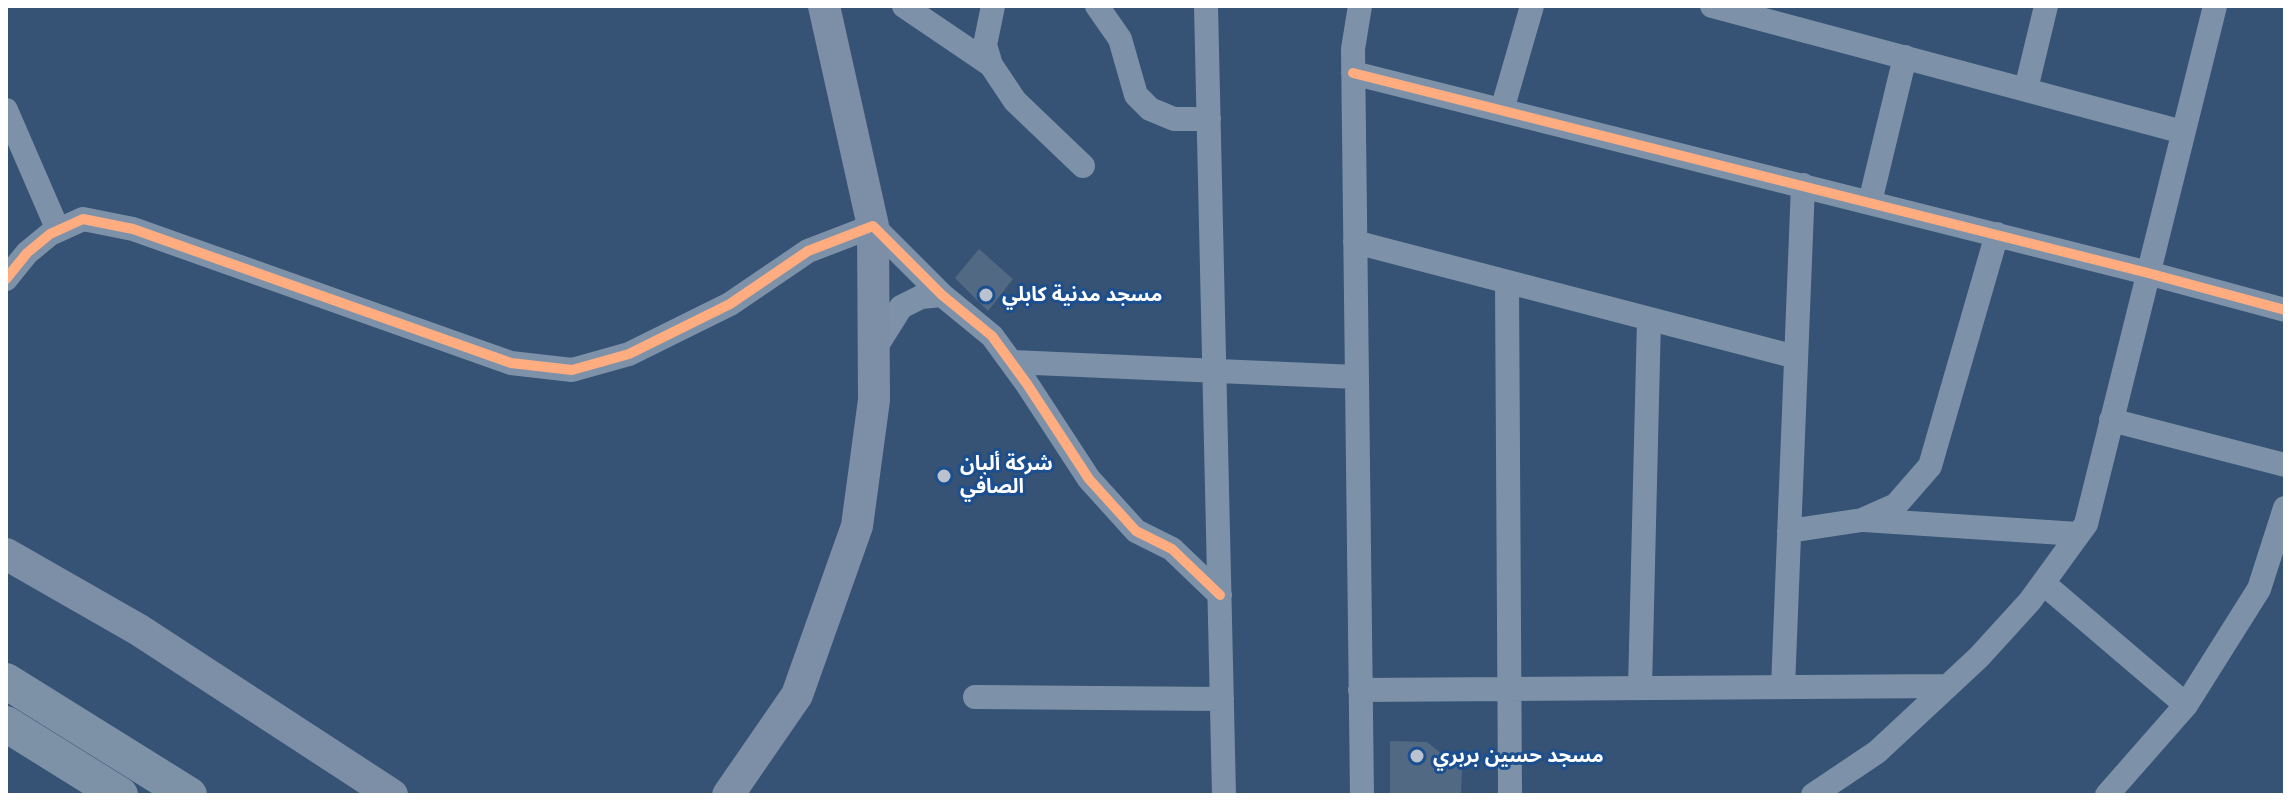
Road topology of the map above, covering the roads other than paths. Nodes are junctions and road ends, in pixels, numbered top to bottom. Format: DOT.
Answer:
graph roads {
  1 [pos="824,6"];
  2 [pos="904,6"];
  3 [pos="993,6"];
  4 [pos="1097,6"];
  5 [pos="1206,6"];
  6 [pos="1360,6"];
  7 [pos="1532,6"];
  8 [pos="1712,6"];
  9 [pos="2046,6"];
  10 [pos="2215,6"];
  11 [pos="1905,57"];
  12 [pos="991,65"];
  13 [pos="1353,73"];
  14 [pos="2026,89"];
  15 [pos="6,110"];
  16 [pos="1502,110"];
  17 [pos="1209,119"];
  18 [pos="2183,132"];
  19 [pos="1083,166"];
  20 [pos="1803,185"];
  21 [pos="1870,202"];
  22 [pos="873,226"];
  23 [pos="58,230"];
  24 [pos="1997,234"];
  25 [pos="1355,242"];
  26 [pos="2148,273"];
  27 [pos="6,279"];
  28 [pos="1507,282"];
  29 [pos="942,295"];
  30 [pos="2285,310"];
  31 [pos="1649,319"];
  32 [pos="874,350"];
  33 [pos="1796,357"];
  34 [pos="1012,362"];
  35 [pos="1215,371"];
  36 [pos="1356,377"];
  37 [pos="2111,420"];
  38 [pos="2285,465"];
  39 [pos="2285,508"];
  40 [pos="1862,520"];
  41 [pos="1789,531"];
  42 [pos="2078,534"];
  43 [pos="6,554"];
  44 [pos="2043,583"];
  45 [pos="1220,595"];
  46 [pos="6,681"];
  47 [pos="1948,686"];
  48 [pos="1783,687"];
  49 [pos="1640,688"];
  50 [pos="1509,689"];
  51 [pos="1360,690"];
  52 [pos="975,697"];
  53 [pos="1222,699"];
  54 [pos="2186,705"];
  55 [pos="6,724"];
  56 [pos="120,795"];
  57 [pos="189,795"];
  58 [pos="392,795"];
  59 [pos="728,795"];
  60 [pos="1224,795"];
  61 [pos="1362,795"];
  62 [pos="1510,795"];
  63 [pos="1813,795"];
  64 [pos="2107,795"];
  1 -- 22 [label="main road"];
  2 -- 12 [label="street"];
  3 -- 12 [label="street"];
  4 -- 17 [label="street"];
  5 -- 17 [label="street"];
  6 -- 13 [label="street"];
  7 -- 16 [label="street"];
  8 -- 11 [label="street"];
  9 -- 14 [label="street"];
  10 -- 18 [label="street"];
  11 -- 14 [label="street"];
  11 -- 21 [label="street"];
  12 -- 19 [label="street"];
  13 -- 16 [label="street"];
  13 -- 25 [label="street"];
  14 -- 18 [label="street"];
  15 -- 23 [label="street"];
  16 -- 20 [label="street"];
  17 -- 35 [label="street"];
  18 -- 26 [label="street"];
  20 -- 21 [label="street"];
  20 -- 33 [label="street"];
  21 -- 24 [label="street"];
  22 -- 23 [label="street"];
  22 -- 29 [label="street"];
  22 -- 32 [label="main road"];
  23 -- 27 [label="street"];
  24 -- 26 [label="street"];
  24 -- 40 [label="street"];
  25 -- 28 [label="street"];
  25 -- 36 [label="street"];
  26 -- 30 [label="street"];
  26 -- 37 [label="street"];
  28 -- 31 [label="street"];
  28 -- 50 [label="street"];
  29 -- 32 [label="street"];
  29 -- 34 [label="street"];
  31 -- 33 [label="street"];
  31 -- 49 [label="street"];
  32 -- 59 [label="main road"];
  33 -- 41 [label="street"];
  34 -- 35 [label="street"];
  34 -- 45 [label="street"];
  35 -- 36 [label="street"];
  35 -- 45 [label="street"];
  36 -- 51 [label="street"];
  37 -- 38 [label="street"];
  37 -- 42 [label="street"];
  39 -- 54 [label="street"];
  40 -- 41 [label="street"];
  40 -- 42 [label="street"];
  41 -- 48 [label="street"];
  42 -- 44 [label="street"];
  43 -- 58 [label="main road"];
  44 -- 47 [label="street"];
  44 -- 54 [label="street"];
  45 -- 53 [label="street"];
  46 -- 57 [label="highway"];
  47 -- 48 [label="street"];
  47 -- 63 [label="street"];
  48 -- 49 [label="street"];
  49 -- 50 [label="street"];
  50 -- 51 [label="street"];
  50 -- 62 [label="street"];
  51 -- 61 [label="street"];
  52 -- 53 [label="street"];
  53 -- 60 [label="street"];
  54 -- 64 [label="street"];
  55 -- 56 [label="highway"];
}
